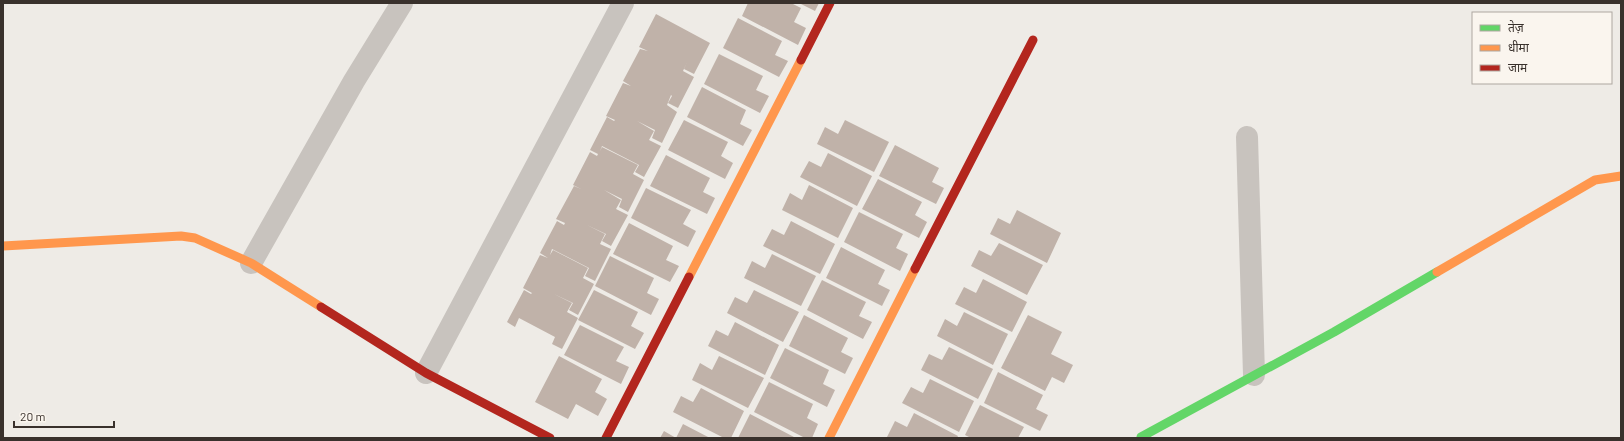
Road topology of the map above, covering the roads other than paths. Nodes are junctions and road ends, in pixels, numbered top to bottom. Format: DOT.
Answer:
graph roads {
  1 [pos="402,3"];
  2 [pos="623,3"];
  3 [pos="830,3"];
  4 [pos="1033,40"];
  5 [pos="1247,137"];
  6 [pos="1621,176"];
  7 [pos="3,246"];
  8 [pos="251,263"];
  9 [pos="426,373"];
  10 [pos="1254,375"];
  11 [pos="1141,437"];
  12 [pos="550,438"];
  13 [pos="606,438"];
  14 [pos="829,438"];
  1 -- 8 [label="street"];
  2 -- 9 [label="street"];
  3 -- 13 [label="street"];
  4 -- 14 [label="street"];
  5 -- 10 [label="street"];
  6 -- 10 [label="street"];
  7 -- 8 [label="street"];
  8 -- 9 [label="street"];
  9 -- 12 [label="street"];
  10 -- 11 [label="street"];
}
